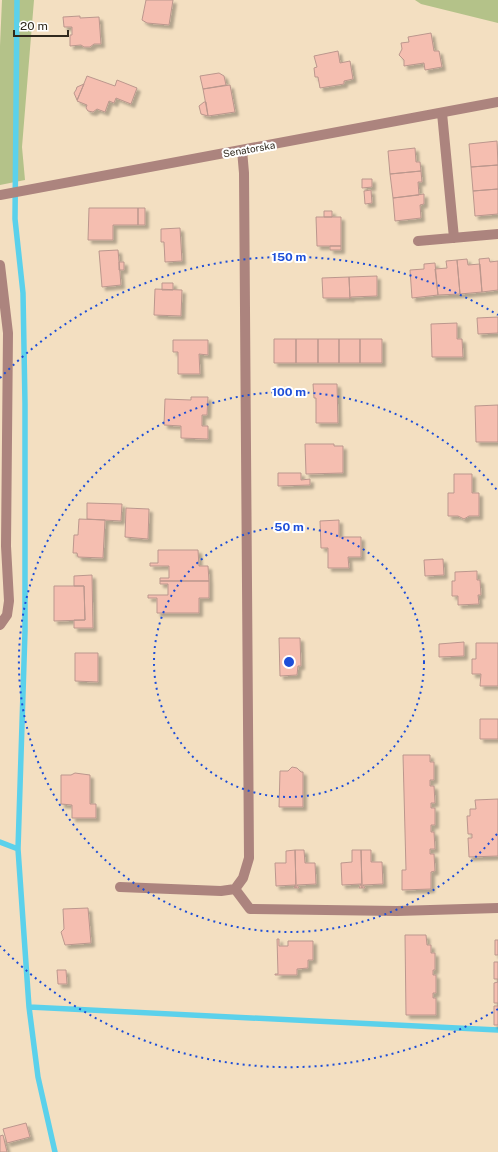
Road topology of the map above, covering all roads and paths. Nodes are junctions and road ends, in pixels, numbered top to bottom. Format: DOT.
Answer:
graph roads {
  1 [pos="498,102"];
  2 [pos="442,113"];
  3 [pos="242,150"];
  4 [pos="0,195"];
  5 [pos="498,234"];
  6 [pos="454,238"];
  7 [pos="418,241"];
  8 [pos="0,265"];
  9 [pos="0,625"];
  10 [pos="120,887"];
  11 [pos="235,889"];
  12 [pos="498,908"];
  1 -- 2 [label="street, Senatorska"];
  2 -- 3 [label="street, Senatorska"];
  2 -- 6 [label="street"];
  3 -- 4 [label="street, Senatorska"];
  3 -- 11 [label="street"];
  5 -- 6 [label="street"];
  6 -- 7 [label="street"];
  8 -- 9 [label="street"];
  10 -- 11 [label="street"];
  11 -- 12 [label="street"];
}
